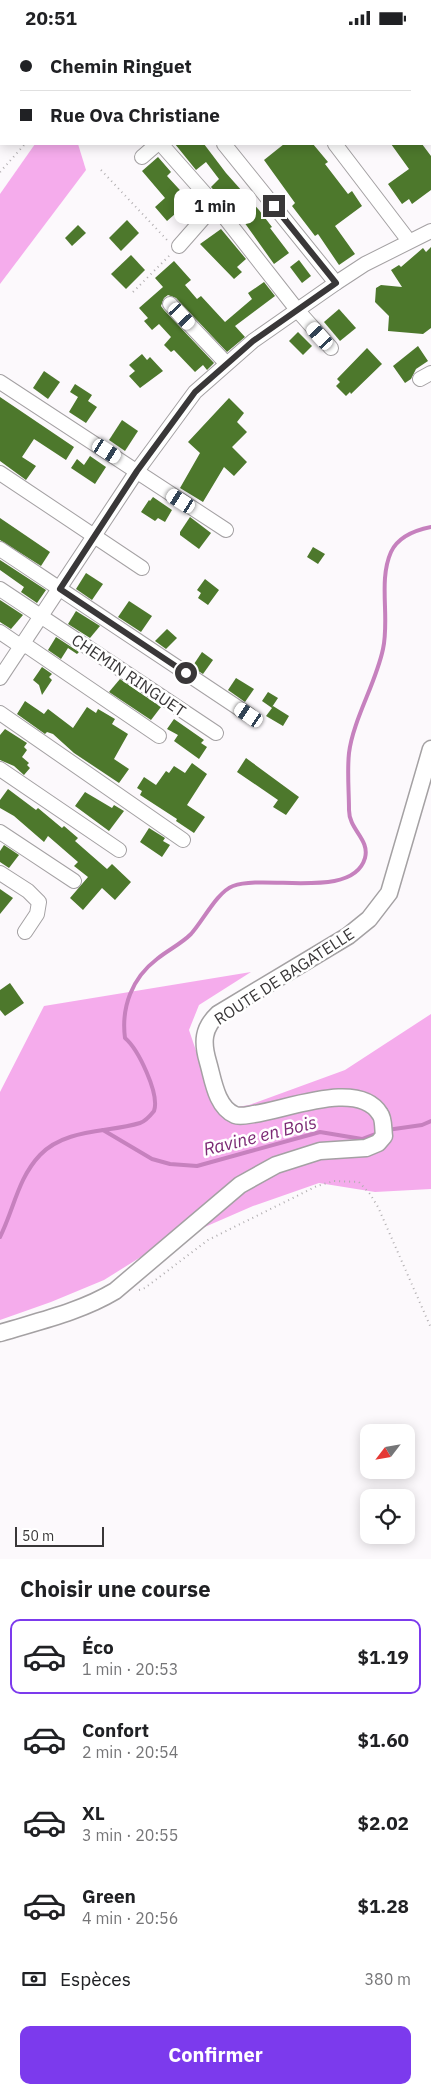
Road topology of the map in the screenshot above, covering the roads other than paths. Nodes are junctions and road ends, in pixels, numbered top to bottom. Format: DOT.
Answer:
graph roads {
  1 [pos="156,145"];
  2 [pos="162,145"];
  3 [pos="225,145"];
  4 [pos="336,145"];
  5 [pos="142,157"];
  6 [pos="215,205"];
  7 [pos="431,231"];
  8 [pos="409,241"];
  9 [pos="178,248"];
  10 [pos="336,283"];
  11 [pos="170,304"];
  12 [pos="298,311"];
  13 [pos="331,348"];
  14 [pos="226,363"];
  15 [pos="0,382"];
  16 [pos="137,471"];
  17 [pos="0,473"];
  18 [pos="226,530"];
  19 [pos="95,537"];
  20 [pos="0,549"];
  21 [pos="142,568"];
  22 [pos="0,589"];
  23 [pos="60,589"];
  24 [pos="42,617"];
  25 [pos="0,633"];
  26 [pos="23,646"];
  27 [pos="0,678"];
  28 [pos="0,713"];
  29 [pos="249,715"];
  30 [pos="216,733"];
  31 [pos="159,736"];
  32 [pos="431,749"];
  33 [pos="0,769"];
  34 [pos="0,832"];
  35 [pos="183,839"];
  36 [pos="119,850"];
  37 [pos="0,873"];
  38 [pos="74,881"];
  39 [pos="25,933"];
  40 [pos="0,1333"];
  1 -- 5 [label="street"];
  2 -- 6 [label="street"];
  3 -- 10 [label="street"];
  4 -- 8 [label="street"];
  6 -- 9 [label="street"];
  6 -- 12 [label="street"];
  7 -- 8 [label="street"];
  8 -- 10 [label="street"];
  10 -- 12 [label="street"];
  11 -- 14 [label="street"];
  12 -- 13 [label="street"];
  12 -- 14 [label="street"];
  14 -- 16 [label="street"];
  15 -- 16 [label="street"];
  16 -- 18 [label="street"];
  16 -- 19 [label="street"];
  17 -- 19 [label="street"];
  19 -- 21 [label="street"];
  19 -- 23 [label="street"];
  20 -- 23 [label="street, CHEMIN RINGUET"];
  22 -- 24 [label="street, CHEMIN RINGUET"];
  23 -- 24 [label="street"];
  23 -- 29 [label="street, CHEMIN RINGUET"];
  24 -- 26 [label="street"];
  24 -- 30 [label="street, CHEMIN RINGUET"];
  25 -- 26 [label="street, CHEMIN RINGUET"];
  26 -- 27 [label="street"];
  26 -- 31 [label="street, CHEMIN RINGUET"];
  28 -- 35 [label="street"];
  32 -- 40 [label="main road, ROUTE DE BAGATELLE"];
  33 -- 36 [label="street"];
  34 -- 38 [label="street"];
  37 -- 39 [label="street"];
}
